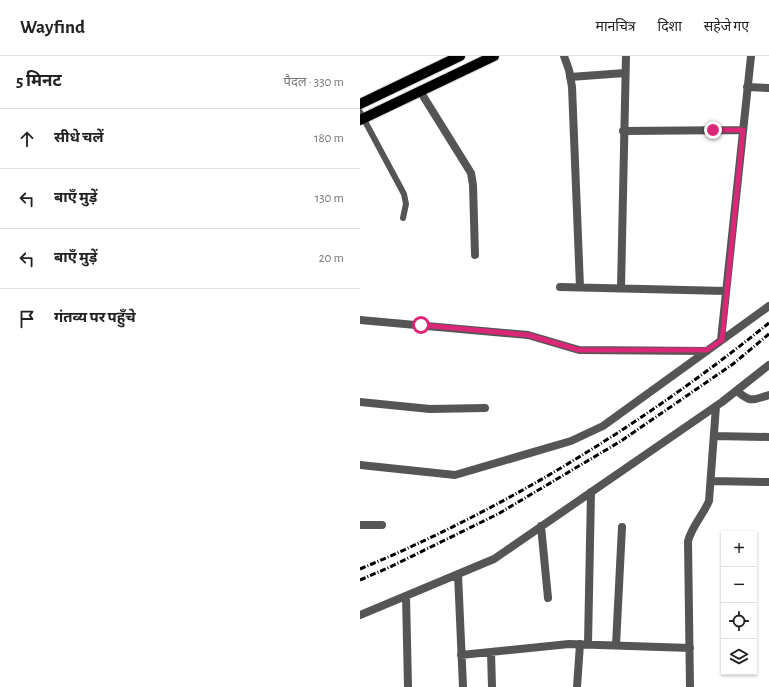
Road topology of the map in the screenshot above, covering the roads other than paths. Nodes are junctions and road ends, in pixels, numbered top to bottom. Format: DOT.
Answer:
graph roads {
  1 [pos="460,56"];
  2 [pos="494,56"];
  3 [pos="564,56"];
  4 [pos="626,56"];
  5 [pos="751,56"];
  6 [pos="625,73"];
  7 [pos="570,77"];
  8 [pos="747,87"];
  9 [pos="769,88"];
  10 [pos="420,91"];
  11 [pos="360,104"];
  12 [pos="361,117"];
  13 [pos="743,130"];
  14 [pos="623,131"];
  15 [pos="403,218"];
  16 [pos="475,255"];
  17 [pos="560,287"];
  18 [pos="580,287"];
  19 [pos="621,288"];
  20 [pos="726,291"];
  21 [pos="769,306"];
  22 [pos="360,320"];
  23 [pos="722,340"];
  24 [pos="707,350"];
  25 [pos="769,365"];
  26 [pos="736,391"];
  27 [pos="769,395"];
  28 [pos="360,402"];
  29 [pos="716,406"];
  30 [pos="485,408"];
  31 [pos="714,436"];
  32 [pos="769,437"];
  33 [pos="360,465"];
  34 [pos="711,481"];
  35 [pos="769,482"];
  36 [pos="591,492"];
  37 [pos="360,525"];
  38 [pos="382,525"];
  39 [pos="541,526"];
  40 [pos="622,527"];
  41 [pos="458,574"];
  42 [pos="406,596"];
  43 [pos="548,598"];
  44 [pos="360,615"];
  45 [pos="584,644"];
  46 [pos="616,645"];
  47 [pos="690,648"];
  48 [pos="491,652"];
  49 [pos="462,655"];
  50 [pos="408,687"];
  51 [pos="463,687"];
  52 [pos="492,687"];
  53 [pos="577,687"];
  54 [pos="690,687"];
  1 -- 11 [label="main road"];
  2 -- 10 [label="main road"];
  3 -- 7 [label="street"];
  4 -- 6 [label="street"];
  5 -- 8 [label="street"];
  6 -- 7 [label="street"];
  6 -- 14 [label="street"];
  7 -- 18 [label="street"];
  8 -- 9 [label="street"];
  8 -- 13 [label="street"];
  10 -- 12 [label="main road"];
  10 -- 16 [label="street"];
  12 -- 15 [label="lane"];
  13 -- 14 [label="street"];
  13 -- 20 [label="street"];
  14 -- 19 [label="street"];
  17 -- 18 [label="street"];
  18 -- 19 [label="street"];
  19 -- 20 [label="street"];
  20 -- 23 [label="street"];
  21 -- 23 [label="street"];
  22 -- 24 [label="street"];
  23 -- 24 [label="street"];
  24 -- 33 [label="street"];
  25 -- 26 [label="street"];
  26 -- 27 [label="street"];
  26 -- 29 [label="street"];
  28 -- 30 [label="street"];
  29 -- 31 [label="street"];
  29 -- 36 [label="street"];
  31 -- 32 [label="street"];
  31 -- 34 [label="street"];
  34 -- 35 [label="street"];
  34 -- 47 [label="street"];
  36 -- 39 [label="street"];
  36 -- 45 [label="street"];
  37 -- 38 [label="street"];
  39 -- 41 [label="street"];
  39 -- 43 [label="street"];
  40 -- 46 [label="street"];
  41 -- 42 [label="street"];
  41 -- 49 [label="street"];
  42 -- 44 [label="street"];
  42 -- 50 [label="street"];
  45 -- 46 [label="street"];
  45 -- 48 [label="street"];
  45 -- 53 [label="street"];
  46 -- 47 [label="street"];
  47 -- 54 [label="street"];
  48 -- 49 [label="street"];
  48 -- 52 [label="street"];
  49 -- 51 [label="street"];
}
